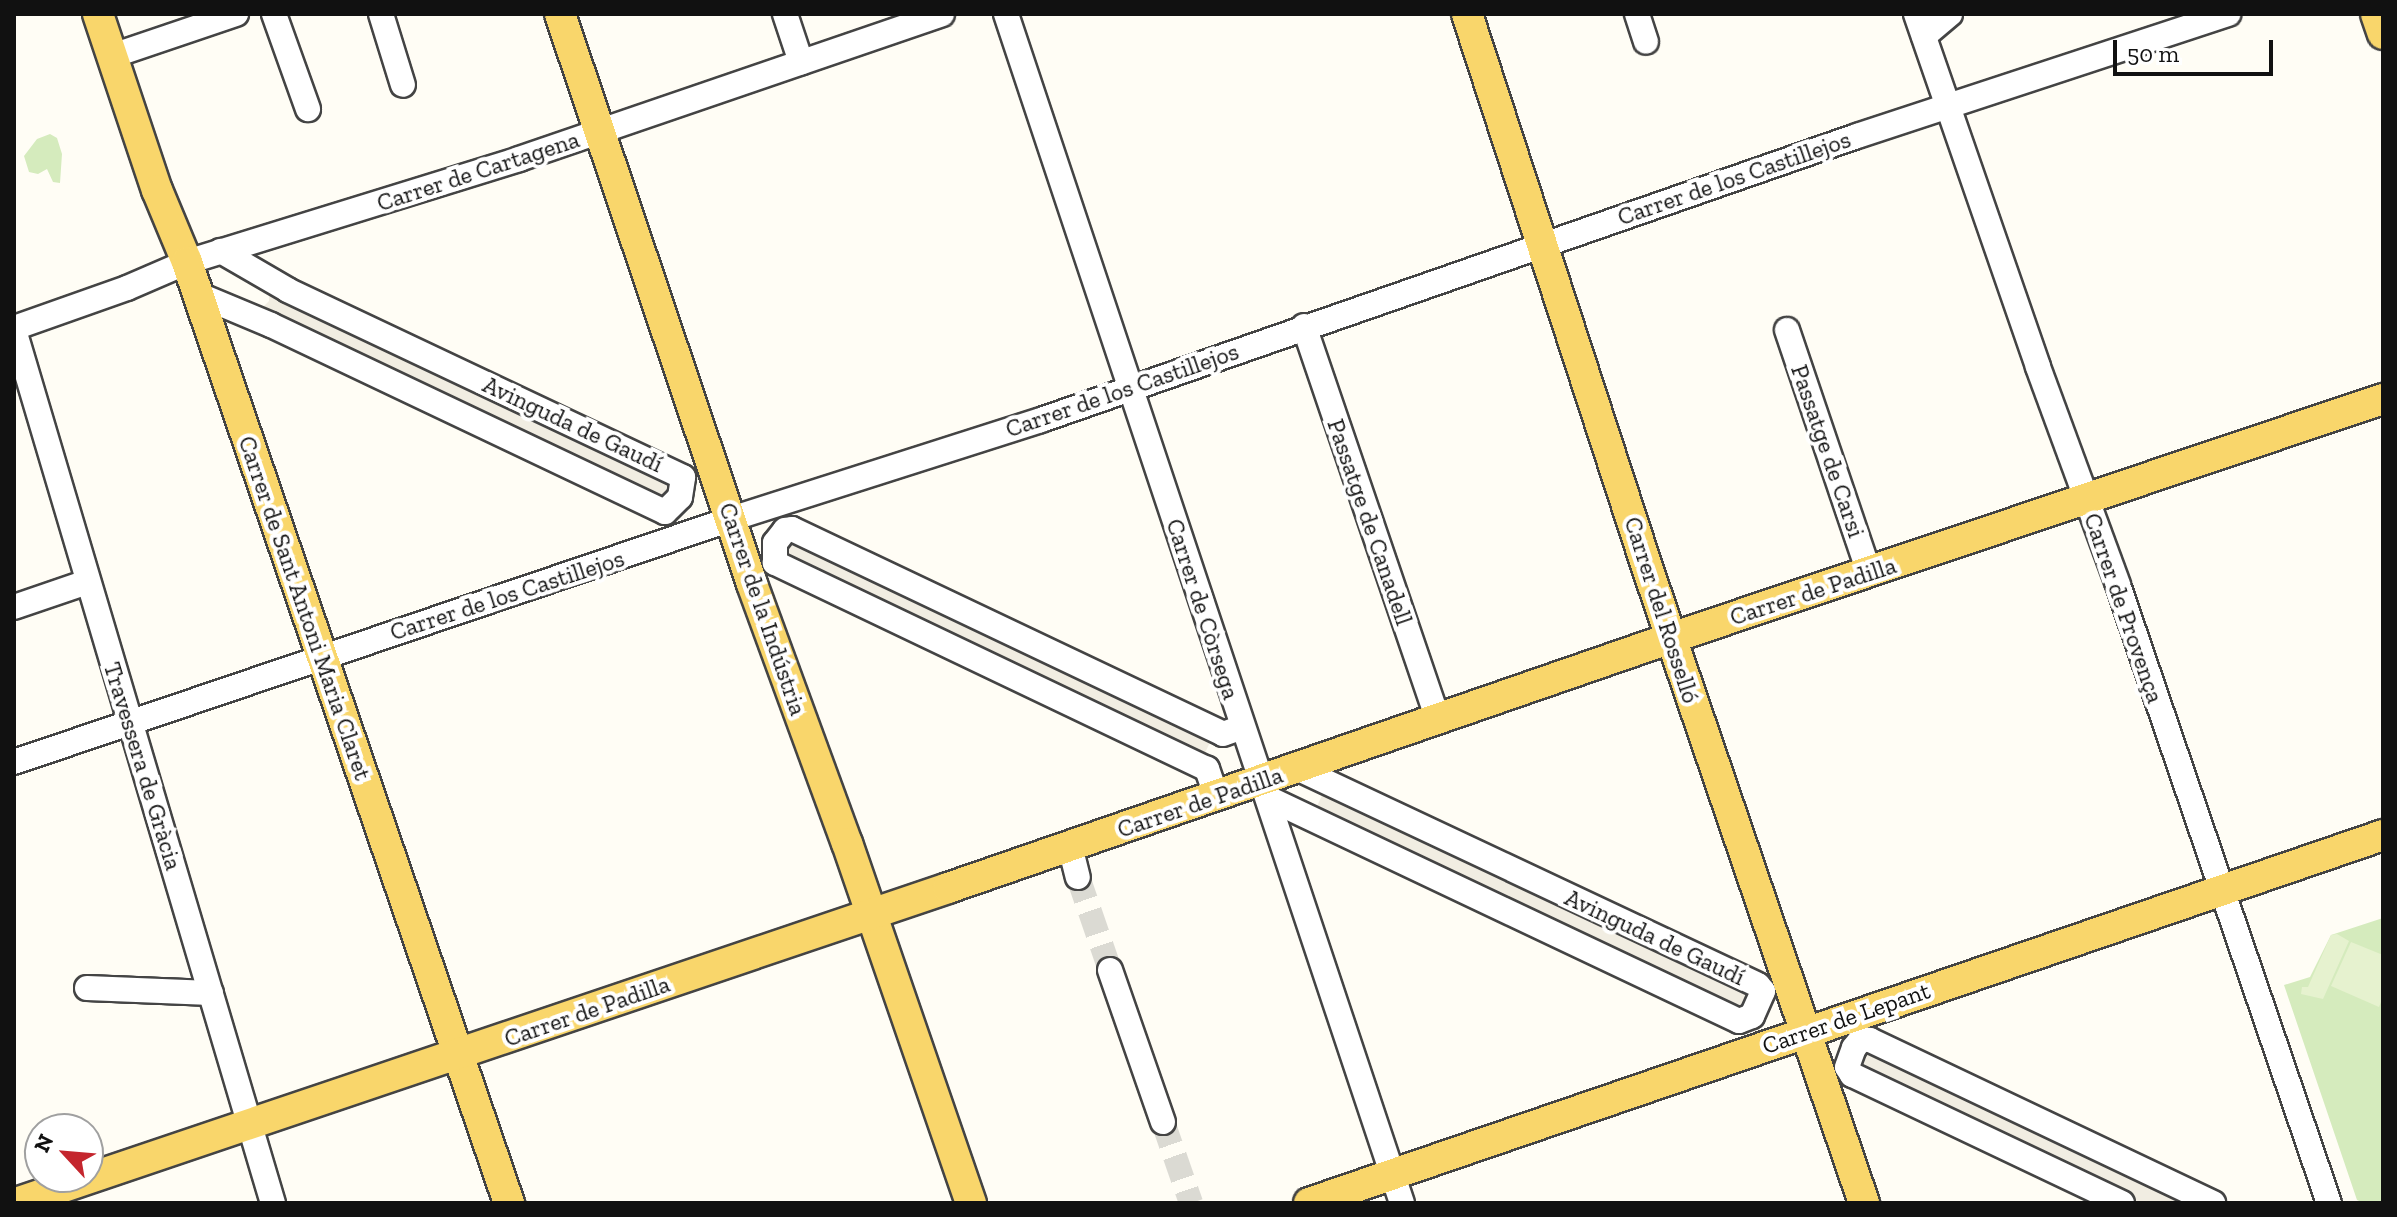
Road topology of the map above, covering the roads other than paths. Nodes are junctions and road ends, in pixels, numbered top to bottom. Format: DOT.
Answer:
graph roads {
  1 [pos="98,14"];
  2 [pos="236,14"];
  3 [pos="274,14"];
  4 [pos="380,14"];
  5 [pos="560,14"];
  6 [pos="785,14"];
  7 [pos="942,14"];
  8 [pos="1006,14"];
  9 [pos="1467,14"];
  10 [pos="1637,14"];
  11 [pos="1950,14"];
  12 [pos="2228,14"];
  13 [pos="2376,14"];
  14 [pos="882,23"];
  15 [pos="1920,25"];
  16 [pos="2383,34"];
  17 [pos="1646,42"];
  18 [pos="112,56"];
  19 [pos="801,62"];
  20 [pos="403,85"];
  21 [pos="1949,107"];
  22 [pos="308,109"];
  23 [pos="601,132"];
  24 [pos="1543,245"];
  25 [pos="221,251"];
  26 [pos="187,262"];
  27 [pos="197,294"];
  28 [pos="1304,326"];
  29 [pos="14,329"];
  30 [pos="1787,330"];
  31 [pos="1131,388"];
  32 [pos="2383,399"];
  33 [pos="2086,499"];
  34 [pos="731,519"];
  35 [pos="1869,572"];
  36 [pos="87,582"];
  37 [pos="14,607"];
  38 [pos="1671,638"];
  39 [pos="323,657"];
  40 [pos="1438,719"];
  41 [pos="129,723"];
  42 [pos="1242,727"];
  43 [pos="14,762"];
  44 [pos="1297,768"];
  45 [pos="1264,789"];
  46 [pos="1216,795"];
  47 [pos="2383,835"];
  48 [pos="1070,846"];
  49 [pos="1078,877"];
  50 [pos="2220,890"];
  51 [pos="871,914"];
  52 [pos="1110,970"];
  53 [pos="87,988"];
  54 [pos="211,993"];
  55 [pos="1805,1032"];
  56 [pos="459,1055"];
  57 [pos="1163,1122"];
  58 [pos="250,1125"];
  59 [pos="1392,1173"];
  60 [pos="16,1203"];
  61 [pos="273,1203"];
  62 [pos="509,1203"];
  63 [pos="971,1203"];
  64 [pos="1309,1203"];
  65 [pos="1402,1203"];
  66 [pos="1864,1203"];
  67 [pos="2122,1203"];
  68 [pos="2213,1203"];
  69 [pos="2329,1203"];
  1 -- 18 [label="main road, Carrer de Sant Antoni Maria Claret"];
  2 -- 18 [label="street"];
  3 -- 22 [label="street"];
  4 -- 20 [label="street"];
  5 -- 23 [label="main road, Carrer de la Indústria"];
  6 -- 19 [label="street"];
  7 -- 14 [label="street, Carrer de Cartagena"];
  8 -- 31 [label="street, Carrer de Còrsega"];
  9 -- 24 [label="main road, Carrer del Rosselló"];
  10 -- 17 [label="street"];
  11 -- 15 [label="street"];
  12 -- 21 [label="street, Carrer de los Castillejos"];
  13 -- 16 [label="main road"];
  14 -- 19 [label="street, Carrer de Cartagena"];
  15 -- 21 [label="street, Carrer de Provença"];
  18 -- 26 [label="main road, Carrer de Sant Antoni Maria Claret"];
  19 -- 23 [label="street, Carrer de Cartagena"];
  21 -- 24 [label="street, Carrer de los Castillejos"];
  21 -- 33 [label="street, Carrer de Provença"];
  23 -- 25 [label="street, Carrer de Cartagena"];
  23 -- 34 [label="main road, Carrer de la Indústria"];
  24 -- 28 [label="street, Carrer de los Castillejos"];
  24 -- 38 [label="main road, Carrer del Rosselló"];
  25 -- 26 [label="street, Carrer de Cartagena"];
  25 -- 27 [label="street, Avinguda de Gaudí"];
  26 -- 27 [label="main road, Carrer de Sant Antoni Maria Claret"];
  26 -- 29 [label="street, Carrer de Cartagena"];
  27 -- 39 [label="main road, Carrer de Sant Antoni Maria Claret"];
  28 -- 31 [label="street, Carrer de los Castillejos"];
  28 -- 40 [label="street, Passatge de Canadell"];
  29 -- 36 [label="street, Travessera de Gràcia"];
  30 -- 35 [label="street, Passatge de Carsi"];
  31 -- 34 [label="street, Carrer de los Castillejos"];
  31 -- 42 [label="street, Carrer de Còrsega"];
  32 -- 33 [label="main road, Carrer de Padilla"];
  33 -- 35 [label="main road, Carrer de Padilla"];
  33 -- 50 [label="street, Carrer de Provença"];
  34 -- 39 [label="street, Carrer de los Castillejos"];
  34 -- 51 [label="main road, Carrer de la Indústria"];
  35 -- 38 [label="main road, Carrer de Padilla"];
  36 -- 37 [label="street"];
  36 -- 41 [label="street, Travessera de Gràcia"];
  38 -- 40 [label="main road, Carrer de Padilla"];
  38 -- 55 [label="main road, Carrer del Rosselló"];
  39 -- 41 [label="street, Carrer de los Castillejos"];
  39 -- 56 [label="main road, Carrer de Sant Antoni Maria Claret"];
  40 -- 44 [label="main road, Carrer de Padilla"];
  41 -- 43 [label="street, Carrer de los Castillejos"];
  41 -- 54 [label="street, Travessera de Gràcia"];
  42 -- 45 [label="street, Carrer de Còrsega"];
  42 -- 46 [label="street"];
  44 -- 45 [label="main road, Carrer de Padilla"];
  44 -- 45 [label="street, Avinguda de Gaudí"];
  45 -- 46 [label="main road, Carrer de Padilla"];
  45 -- 59 [label="street, Carrer de Còrsega"];
  46 -- 48 [label="main road, Carrer de Padilla"];
  47 -- 50 [label="main road, Carrer de Lepant"];
  48 -- 49 [label="street"];
  48 -- 51 [label="main road, Carrer de Padilla"];
  50 -- 55 [label="main road, Carrer de Lepant"];
  50 -- 69 [label="street, Carrer de Provença"];
  51 -- 56 [label="main road, Carrer de Padilla"];
  51 -- 63 [label="main road, Carrer de la Indústria"];
  52 -- 57 [label="street"];
  53 -- 54 [label="street"];
  54 -- 58 [label="street, Travessera de Gràcia"];
  55 -- 59 [label="main road, Carrer de Lepant"];
  55 -- 66 [label="main road, Carrer del Rosselló"];
  56 -- 58 [label="main road, Carrer de Padilla"];
  56 -- 62 [label="main road, Carrer de Sant Antoni Maria Claret"];
  58 -- 60 [label="main road, Carrer de Padilla"];
  58 -- 61 [label="street, Travessera de Gràcia"];
  59 -- 64 [label="main road, Carrer de Lepant"];
  59 -- 65 [label="street, Carrer de Còrsega"];
  67 -- 68 [label="street"];
}
